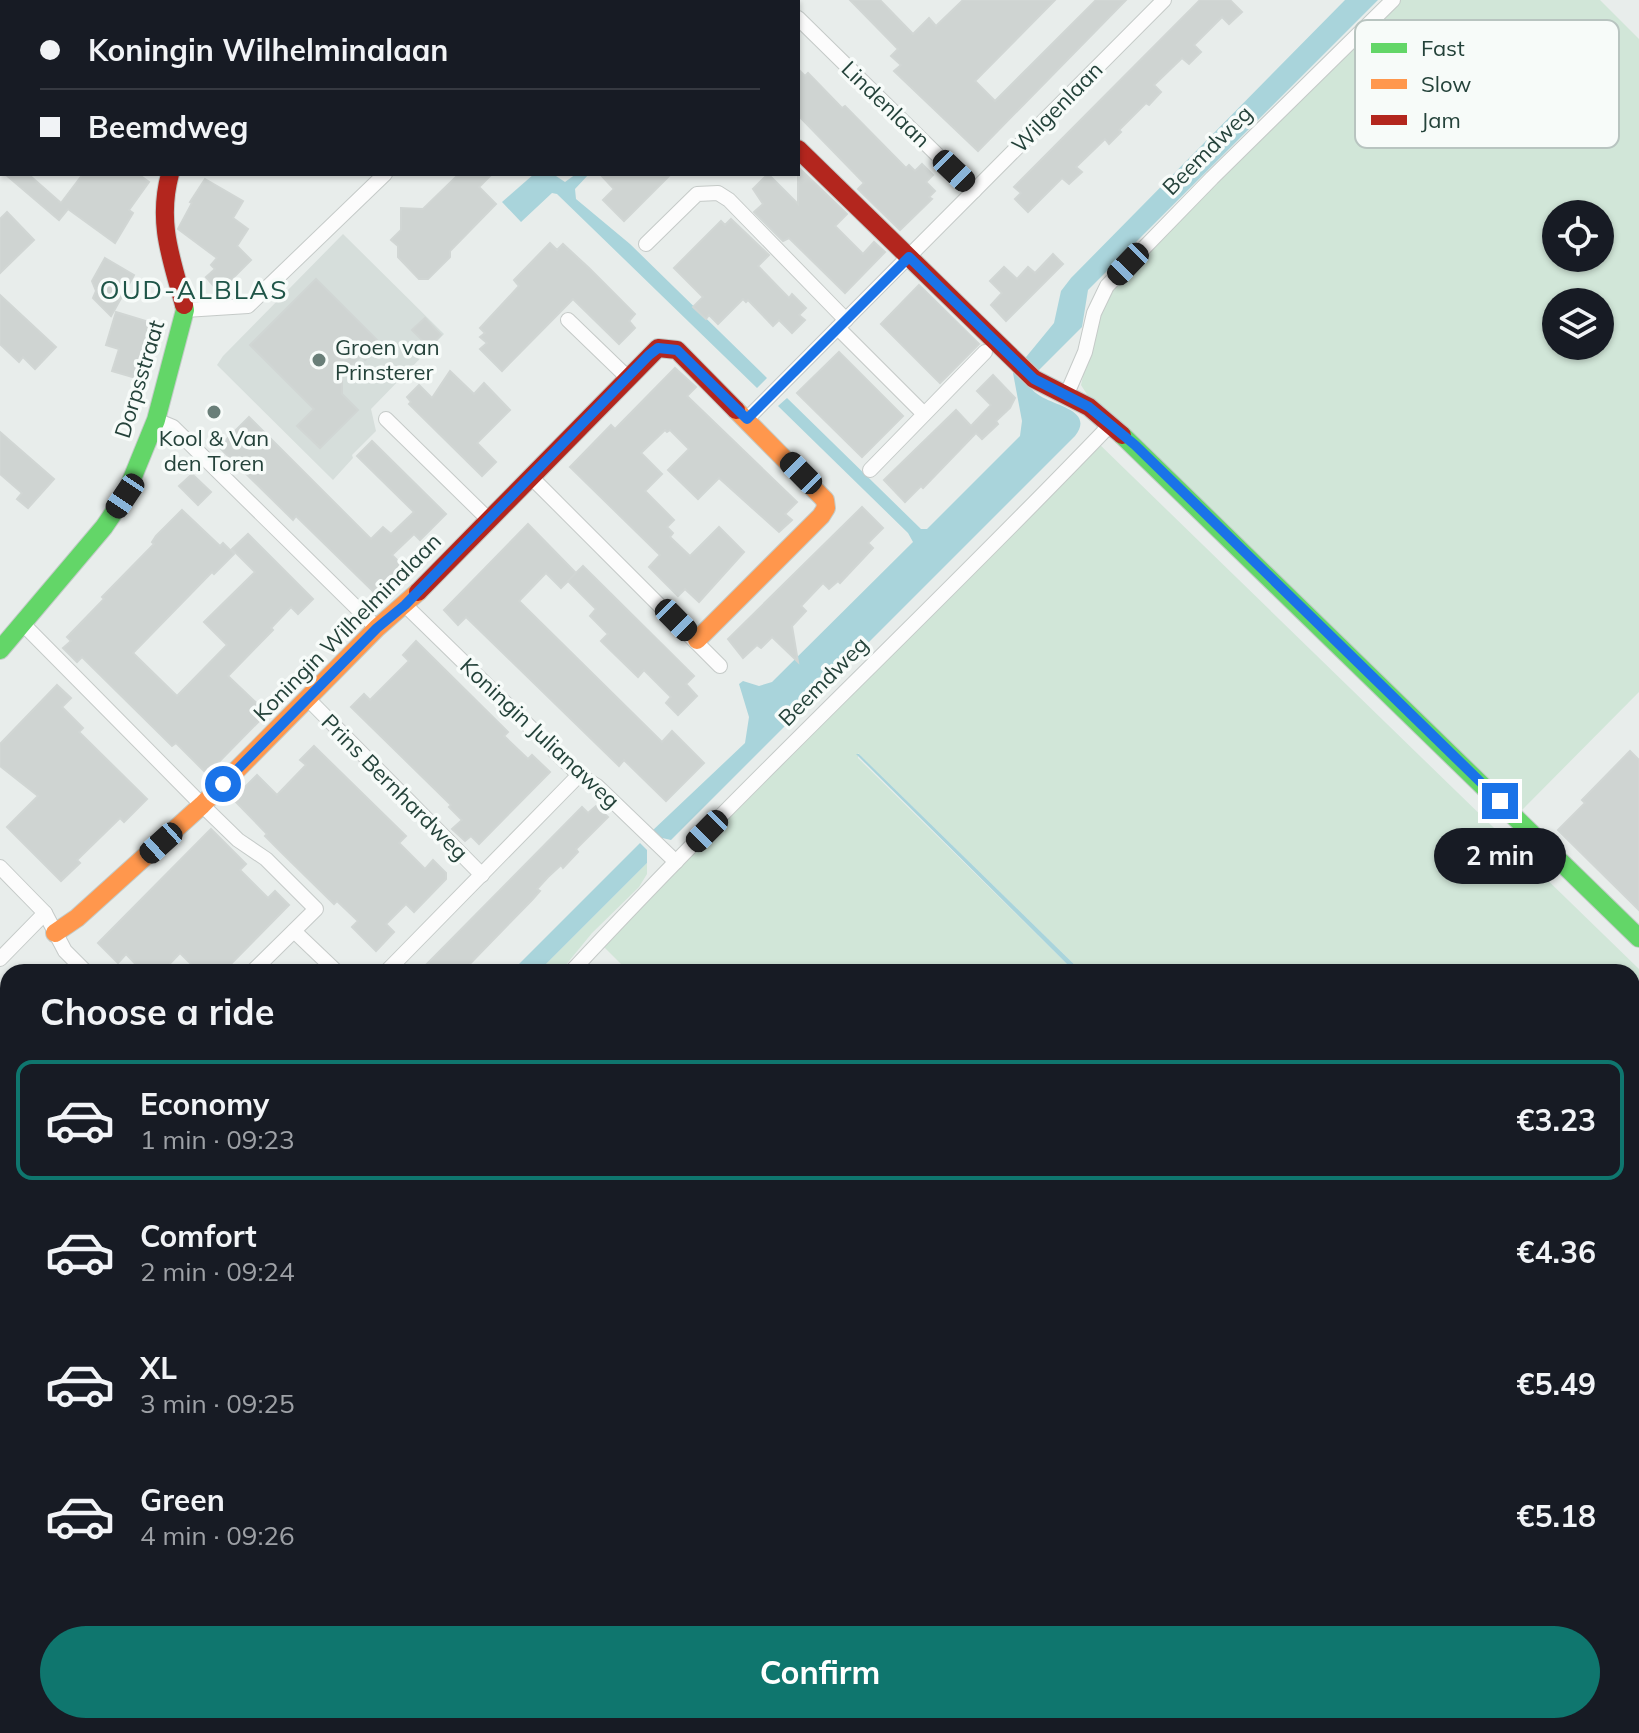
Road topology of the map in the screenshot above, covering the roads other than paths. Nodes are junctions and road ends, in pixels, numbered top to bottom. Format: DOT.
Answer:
graph roads {
  1 [pos="1164,0"];
  2 [pos="1393,0"];
  3 [pos="800,20"];
  4 [pos="1373,20"];
  5 [pos="1355,37"];
  6 [pos="800,151"];
  7 [pos="169,176"];
  8 [pos="383,176"];
  9 [pos="974,191"];
  10 [pos="646,244"];
  11 [pos="909,257"];
  12 [pos="185,310"];
  13 [pos="568,320"];
  14 [pos="842,324"];
  15 [pos="985,352"];
  16 [pos="627,377"];
  17 [pos="1066,396"];
  18 [pos="924,414"];
  19 [pos="386,419"];
  20 [pos="747,419"];
  21 [pos="156,420"];
  22 [pos="1110,425"];
  23 [pos="870,470"];
  24 [pos="530,476"];
  25 [pos="489,520"];
  26 [pos="405,605"];
  27 [pos="22,623"];
  28 [pos="377,628"];
  29 [pos="697,640"];
  30 [pos="0,650"];
  31 [pos="720,666"];
  32 [pos="308,699"];
  33 [pos="579,775"];
  34 [pos="202,805"];
  35 [pos="676,862"];
  36 [pos="0,867"];
  37 [pos="482,875"];
  38 [pos="45,913"];
  39 [pos="294,931"];
  40 [pos="55,933"];
  41 [pos="1639,938"];
  42 [pos="0,959"];
  43 [pos="78,964"];
  44 [pos="260,964"];
  45 [pos="329,964"];
  46 [pos="394,964"];
  47 [pos="579,964"];
  1 -- 9 [label="street, Wilgenlaan"];
  2 -- 4 [label="street, Beemdweg"];
  3 -- 9 [label="street, Lindenlaan"];
  5 -- 17 [label="street, Beemdweg"];
  6 -- 11 [label="street"];
  7 -- 12 [label="street, Dorpsstraat"];
  8 -- 12 [label="street"];
  9 -- 11 [label="street, Wilgenlaan"];
  10 -- 14 [label="street"];
  11 -- 14 [label="street, Wilgenlaan"];
  11 -- 17 [label="street"];
  12 -- 21 [label="street, Dorpsstraat"];
  13 -- 16 [label="street"];
  14 -- 18 [label="street"];
  14 -- 20 [label="street, Wilgenlaan"];
  15 -- 18 [label="street"];
  16 -- 20 [label="street, Koningin Wilhelminalaan"];
  16 -- 24 [label="street, Koningin Wilhelminalaan"];
  17 -- 22 [label="street"];
  18 -- 23 [label="street"];
  19 -- 25 [label="street"];
  20 -- 29 [label="street"];
  21 -- 27 [label="street, Dorpsstraat"];
  21 -- 28 [label="street"];
  22 -- 35 [label="street, Beemdweg"];
  22 -- 41 [label="street"];
  24 -- 25 [label="street, Koningin Wilhelminalaan"];
  24 -- 29 [label="street"];
  25 -- 26 [label="street, Koningin Wilhelminalaan"];
  26 -- 28 [label="street, Koningin Wilhelminalaan"];
  26 -- 33 [label="street, Koningin Julianaweg"];
  27 -- 30 [label="street, Dorpsstraat"];
  27 -- 34 [label="street"];
  28 -- 32 [label="street, Koningin Wilhelminalaan"];
  29 -- 31 [label="street"];
  32 -- 34 [label="street, Koningin Wilhelminalaan"];
  32 -- 37 [label="street, Prins Bernhardweg"];
  33 -- 35 [label="street, Koningin Julianaweg"];
  33 -- 37 [label="street"];
  34 -- 39 [label="street"];
  34 -- 40 [label="street, Koningin Wilhelminalaan"];
  35 -- 47 [label="street, Beemdweg"];
  36 -- 38 [label="street"];
  37 -- 46 [label="street"];
  38 -- 40 [label="street"];
  38 -- 42 [label="street"];
  39 -- 44 [label="street"];
  39 -- 45 [label="street"];
  40 -- 43 [label="street"];
}
